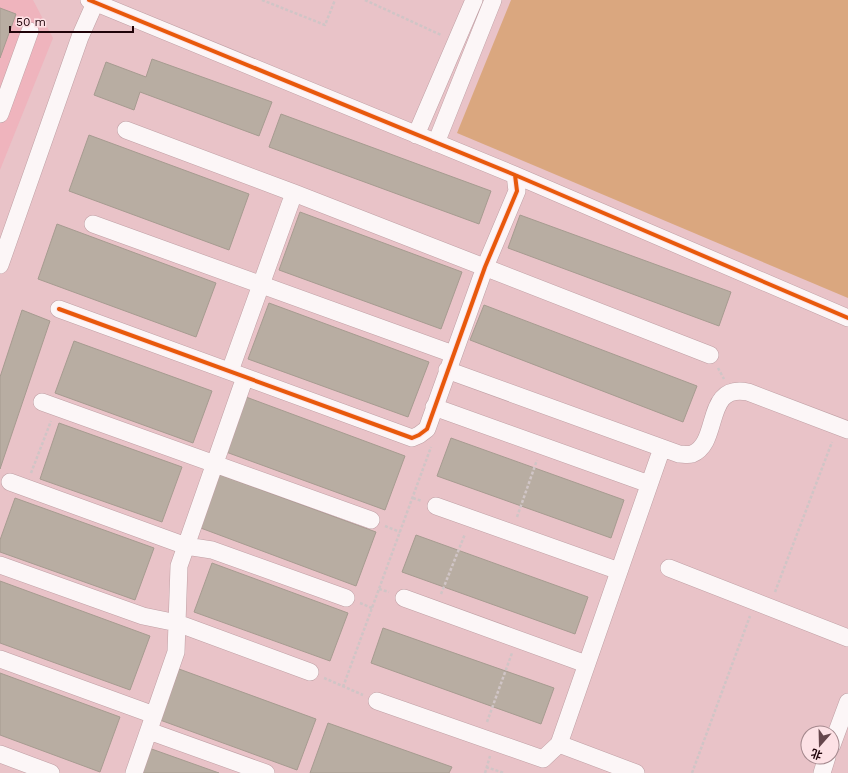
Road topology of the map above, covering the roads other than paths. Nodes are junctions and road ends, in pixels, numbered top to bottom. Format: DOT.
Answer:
graph roads {
  1 [pos="474,0"];
  2 [pos="493,0"];
  3 [pos="92,1"];
  4 [pos="30,31"];
  5 [pos="0,114"];
  6 [pos="126,130"];
  7 [pos="416,135"];
  8 [pos="436,143"];
  9 [pos="515,175"];
  10 [pos="294,192"];
  11 [pos="93,224"];
  12 [pos="5,232"];
  13 [pos="0,265"];
  14 [pos="485,267"];
  15 [pos="59,309"];
  16 [pos="848,318"];
  17 [pos="453,354"];
  18 [pos="710,355"];
  19 [pos="447,370"];
  20 [pos="238,374"];
  21 [pos="49,405"];
  22 [pos="434,406"];
  23 [pos="843,428"];
  24 [pos="662,448"];
  25 [pos="215,463"];
  26 [pos="10,482"];
  27 [pos="649,484"];
  28 [pos="436,506"];
  29 [pos="371,520"];
  30 [pos="186,546"];
  31 [pos="0,565"];
  32 [pos="669,568"];
  33 [pos="619,571"];
  34 [pos="346,598"];
  35 [pos="404,598"];
  36 [pos="177,624"];
  37 [pos="848,638"];
  38 [pos="0,659"];
  39 [pos="586,664"];
  40 [pos="310,672"];
  41 [pos="377,701"];
  42 [pos="848,702"];
  43 [pos="151,723"];
  44 [pos="839,725"];
  45 [pos="559,744"];
  46 [pos="0,754"];
  47 [pos="51,773"];
  48 [pos="134,773"];
  49 [pos="266,773"];
  50 [pos="636,773"];
  1 -- 7 [label="street"];
  2 -- 8 [label="street"];
  3 -- 7 [label="street"];
  3 -- 12 [label="street"];
  4 -- 5 [label="street"];
  6 -- 10 [label="street"];
  7 -- 8 [label="street"];
  8 -- 9 [label="street"];
  9 -- 14 [label="street"];
  9 -- 16 [label="street"];
  10 -- 14 [label="street"];
  10 -- 20 [label="street"];
  11 -- 17 [label="street"];
  12 -- 13 [label="street"];
  14 -- 17 [label="street"];
  14 -- 18 [label="street"];
  15 -- 20 [label="street"];
  17 -- 19 [label="street"];
  19 -- 22 [label="street"];
  19 -- 24 [label="street"];
  20 -- 22 [label="street"];
  20 -- 25 [label="street"];
  21 -- 25 [label="street"];
  22 -- 27 [label="street"];
  23 -- 24 [label="street"];
  24 -- 27 [label="street"];
  25 -- 29 [label="street"];
  25 -- 30 [label="street"];
  26 -- 30 [label="street"];
  27 -- 33 [label="street"];
  28 -- 33 [label="street"];
  30 -- 34 [label="street"];
  30 -- 36 [label="street"];
  31 -- 36 [label="street"];
  32 -- 37 [label="street"];
  33 -- 39 [label="street"];
  35 -- 39 [label="street"];
  36 -- 40 [label="street"];
  36 -- 43 [label="street"];
  38 -- 43 [label="street"];
  39 -- 45 [label="street"];
  41 -- 45 [label="street"];
  42 -- 44 [label="street"];
  43 -- 48 [label="street"];
  43 -- 49 [label="street"];
  45 -- 50 [label="street"];
  46 -- 47 [label="street"];
}
